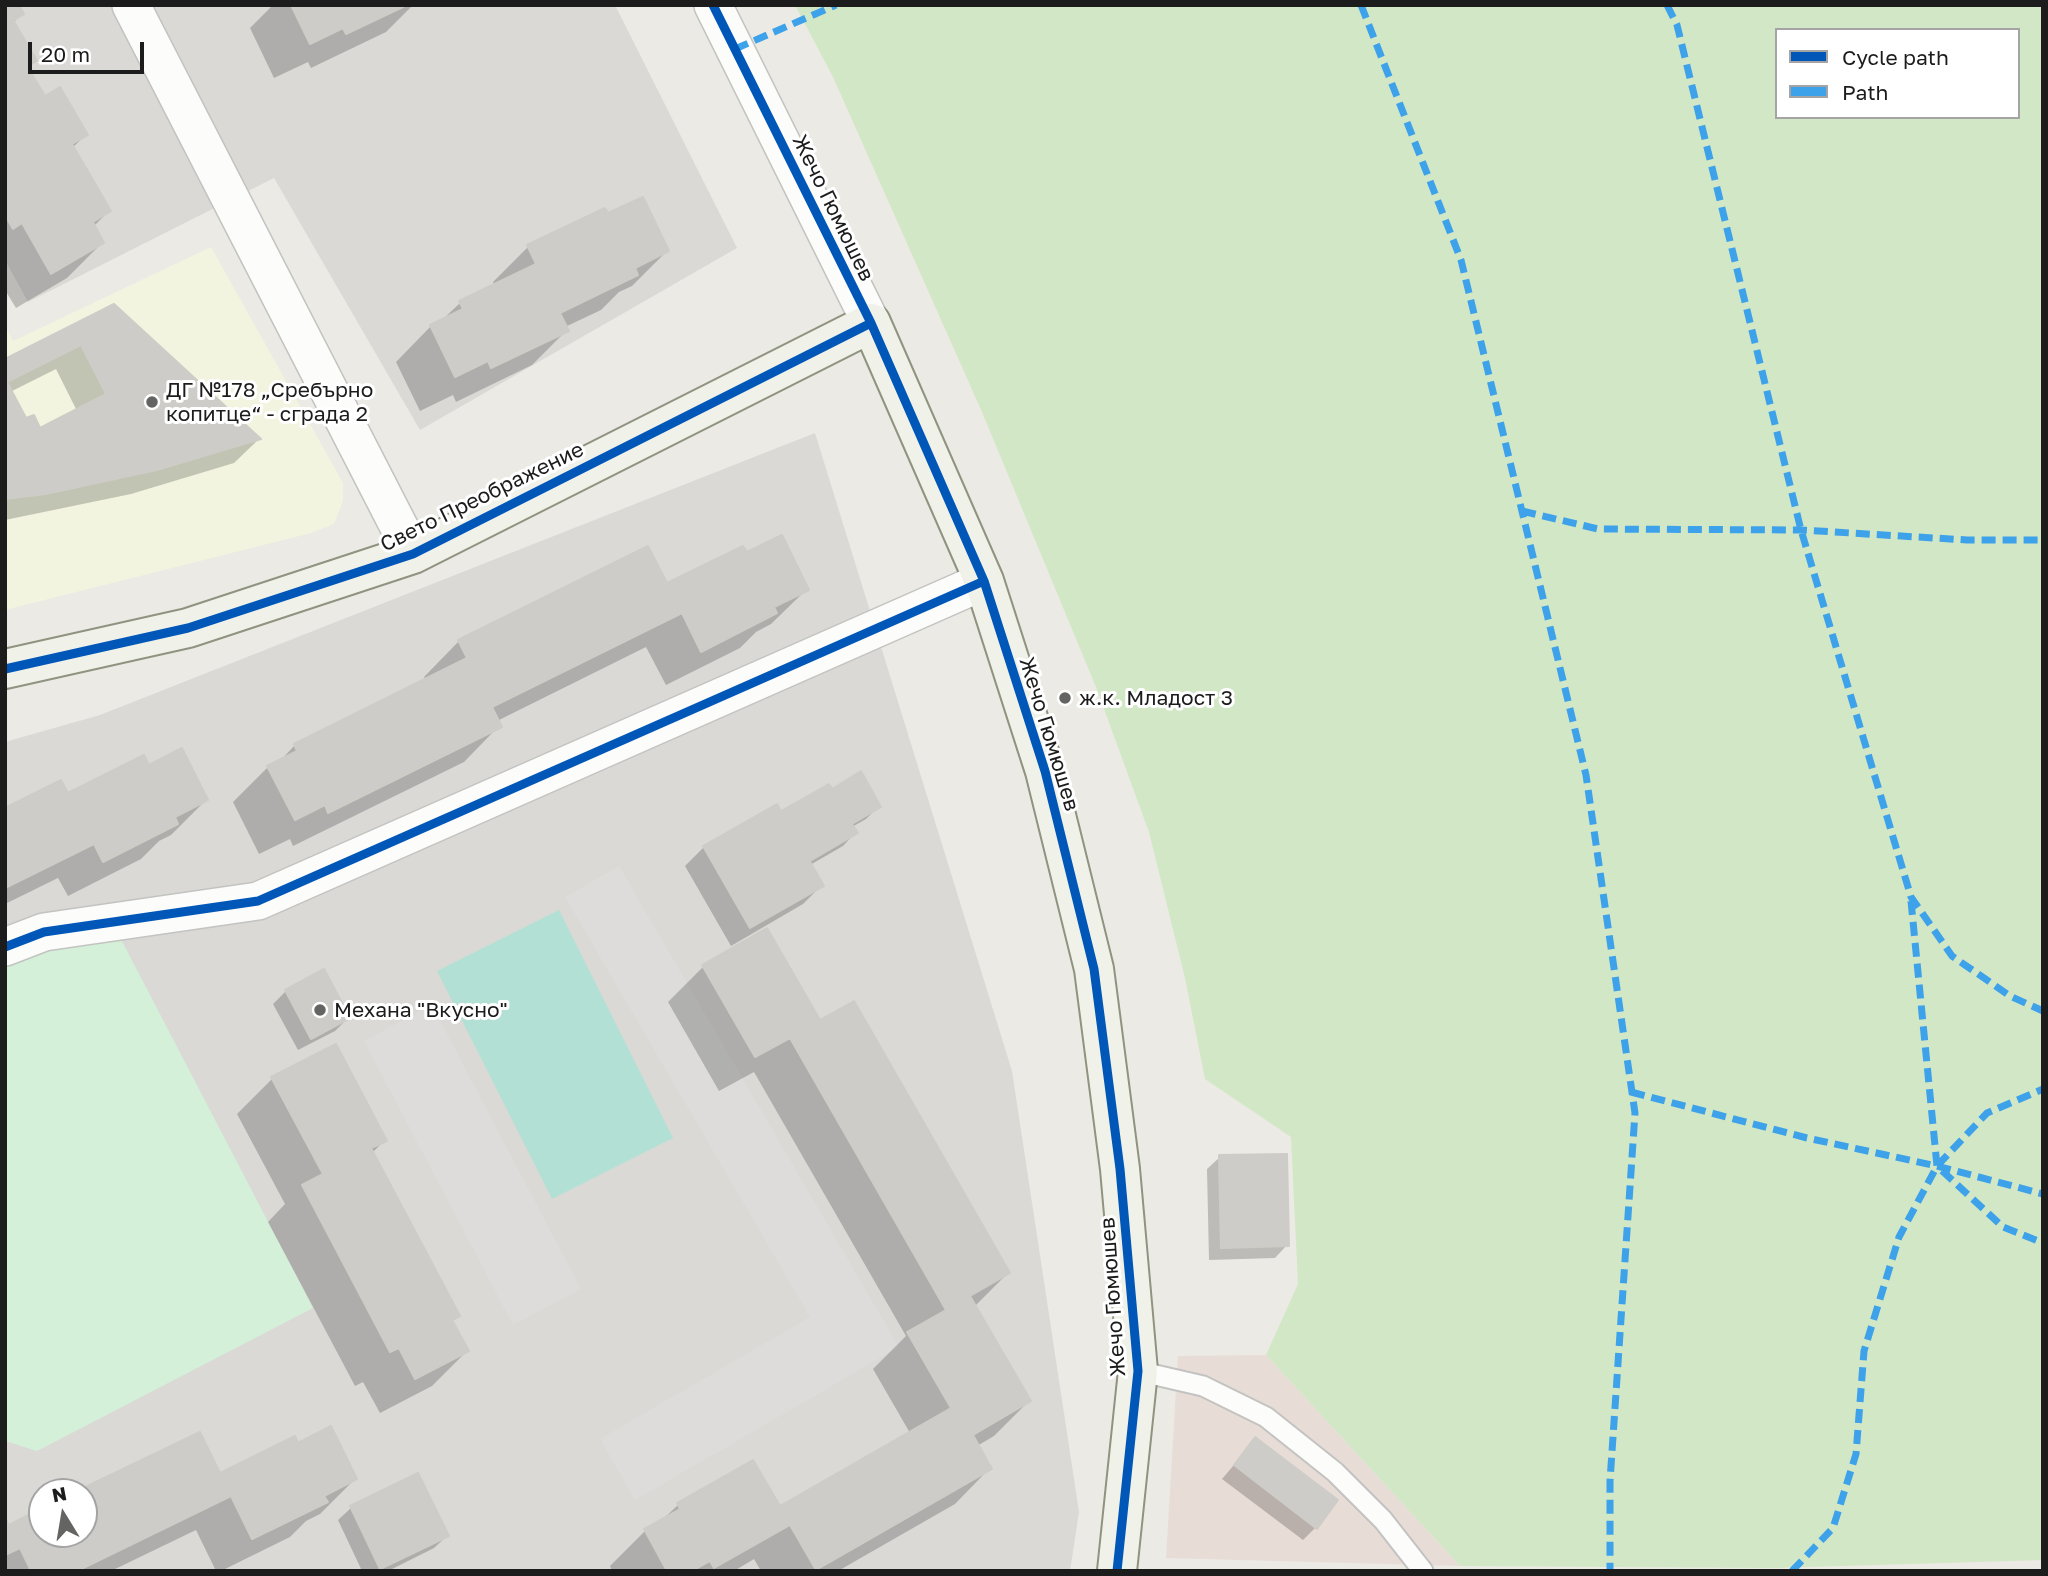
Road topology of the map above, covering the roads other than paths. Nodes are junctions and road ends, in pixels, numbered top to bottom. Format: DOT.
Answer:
graph roads {
  1 [pos="131,5"];
  2 [pos="713,5"];
  3 [pos="871,323"];
  4 [pos="413,554"];
  5 [pos="984,581"];
  6 [pos="5,669"];
  7 [pos="5,947"];
  8 [pos="1138,1371"];
  9 [pos="1117,1571"];
  10 [pos="1423,1571"];
  1 -- 4 [label="street"];
  2 -- 3 [label="street, Жечо Гюмюшев"];
  3 -- 4 [label="street, Свето Преображение"];
  3 -- 5 [label="street, Жечо Гюмюшев"];
  4 -- 6 [label="street, Свето Преображение"];
  5 -- 7 [label="street"];
  5 -- 8 [label="street, Жечо Гюмюшев"];
  8 -- 9 [label="street, Жечо Гюмюшев"];
  8 -- 10 [label="lane"];
}
